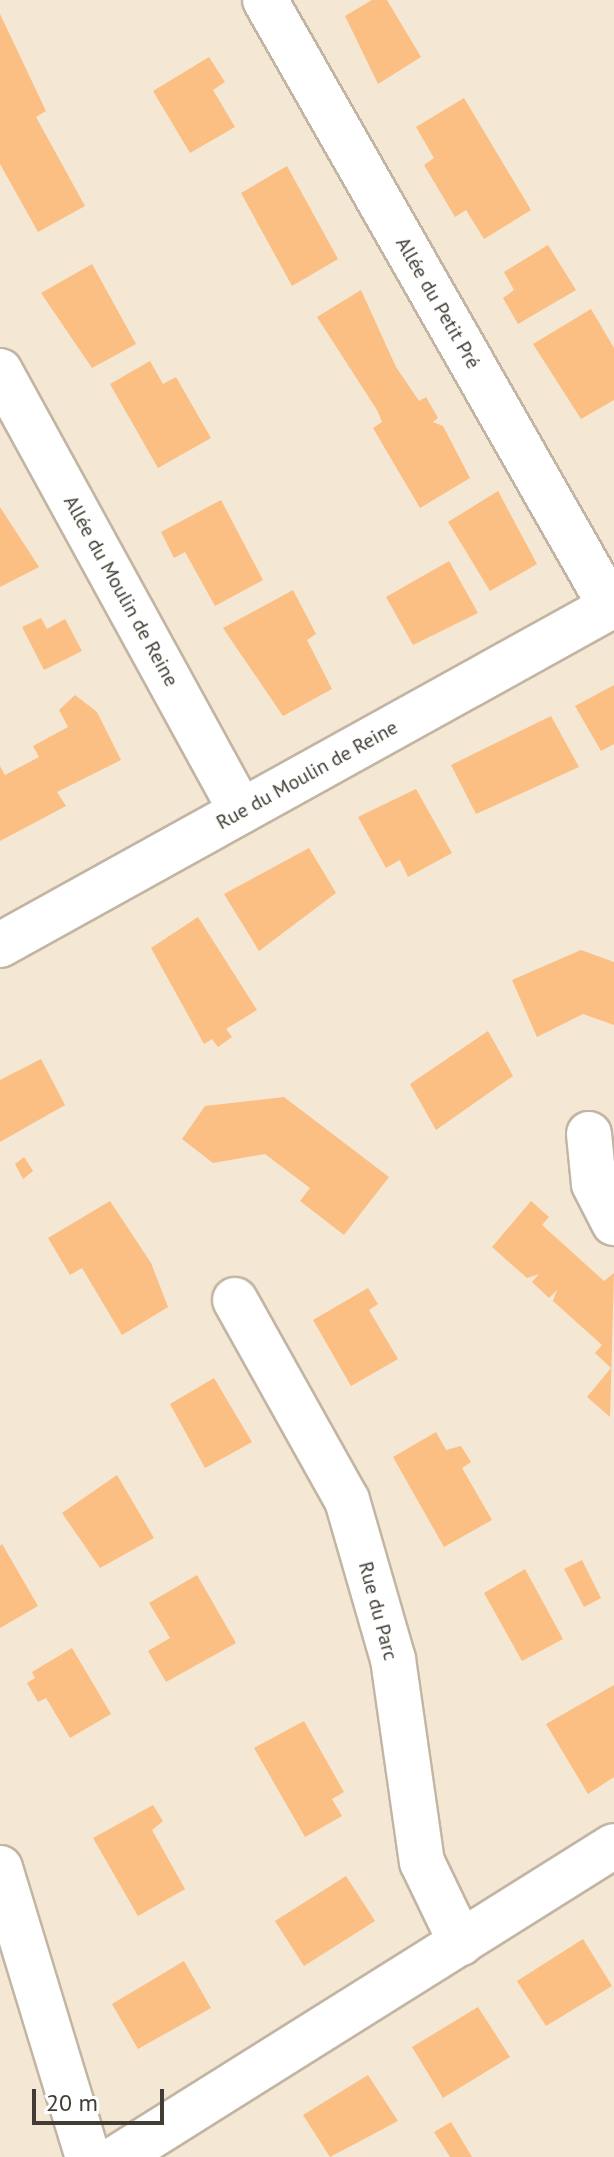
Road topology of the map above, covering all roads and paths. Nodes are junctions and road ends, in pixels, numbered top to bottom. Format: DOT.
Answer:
graph roads {
  1 [pos="265,0"];
  2 [pos="0,371"];
  3 [pos="612,606"];
  4 [pos="241,811"];
  5 [pos="0,945"];
  6 [pos="589,1134"];
  7 [pos="614,1223"];
  8 [pos="235,1300"];
  9 [pos="614,1846"];
  10 [pos="0,1868"];
  11 [pos="461,1943"];
  12 [pos="88,2157"];
  13 [pos="118,2157"];
  1 -- 3 [label="street, Allée du Petit Pré"];
  2 -- 4 [label="street, Allée du Moulin de Reine"];
  3 -- 4 [label="street, Rue du Moulin de Reine"];
  4 -- 5 [label="street, Rue du Moulin de Reine"];
  6 -- 7 [label="street"];
  8 -- 11 [label="street, Rue du Parc"];
  9 -- 11 [label="street"];
  10 -- 12 [label="street"];
  11 -- 13 [label="street"];
}
